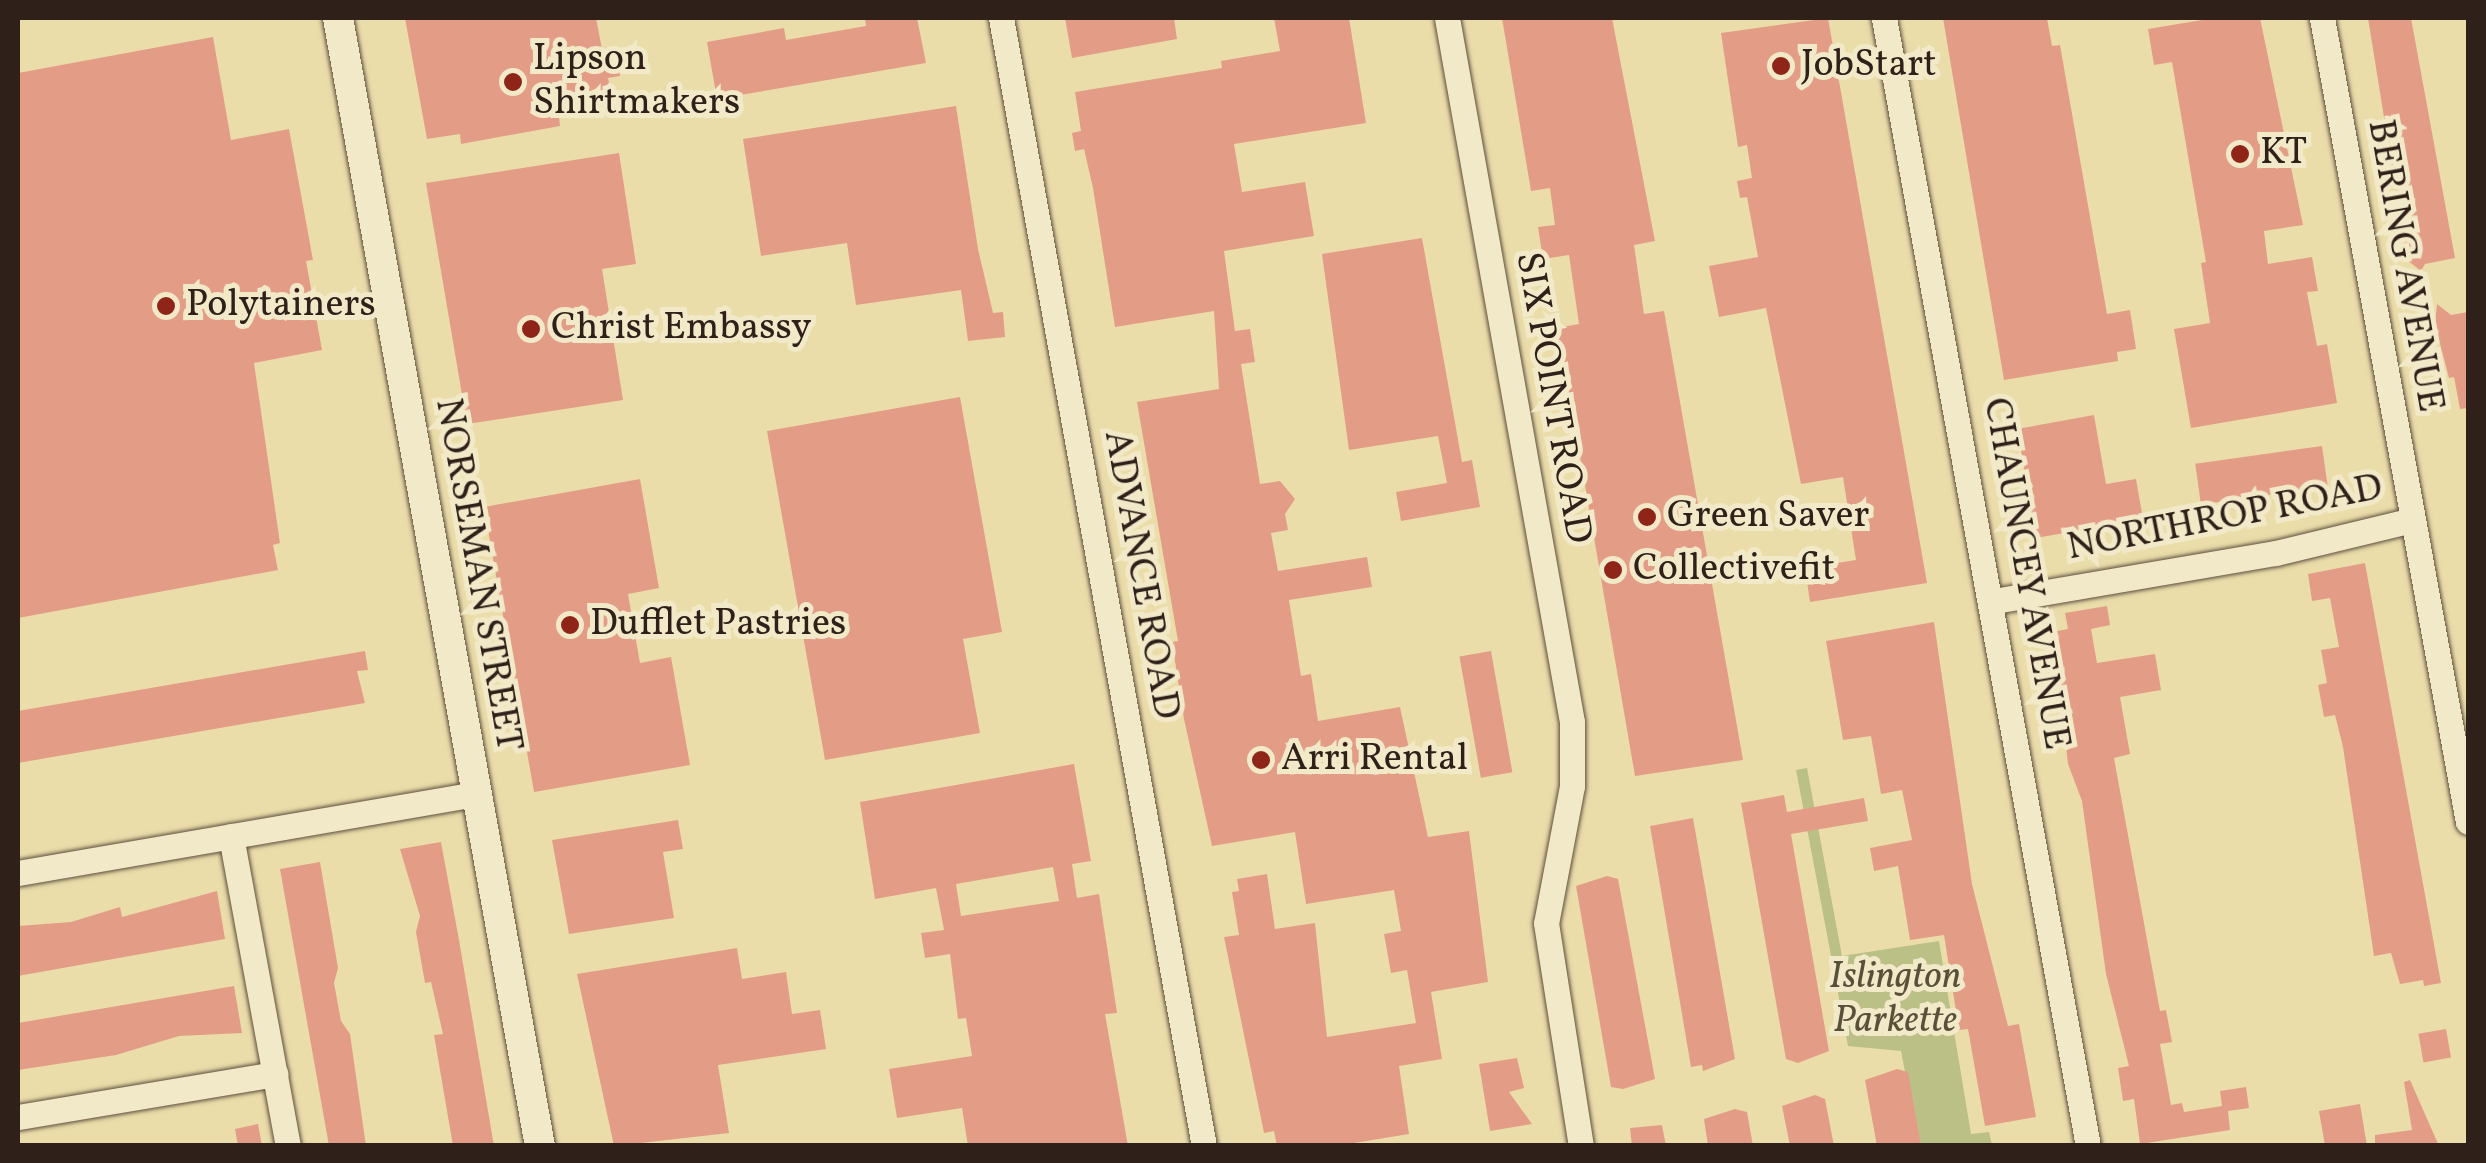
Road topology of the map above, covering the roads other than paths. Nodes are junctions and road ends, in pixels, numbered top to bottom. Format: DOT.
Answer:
graph roads {
  1 [pos="338,18"];
  2 [pos="1001,18"];
  3 [pos="1447,18"];
  4 [pos="1884,18"];
  5 [pos="2322,18"];
  6 [pos="2412,520"];
  7 [pos="1994,602"];
  8 [pos="476,794"];
  9 [pos="2468,822"];
  10 [pos="232,836"];
  11 [pos="18,873"];
  12 [pos="275,1074"];
  13 [pos="18,1117"];
  14 [pos="288,1146"];
  15 [pos="540,1146"];
  16 [pos="1204,1146"];
  17 [pos="1581,1146"];
  18 [pos="2088,1146"];
  1 -- 8 [label="street, NORSEMAN STREET"];
  2 -- 16 [label="street, ADVANCE ROAD"];
  3 -- 17 [label="street, SIX POINT ROAD"];
  4 -- 7 [label="street, CHAUNCEY AVENUE"];
  5 -- 6 [label="street, BERING AVENUE"];
  6 -- 7 [label="street, NORTHROP ROAD"];
  6 -- 9 [label="street, BERING AVENUE"];
  7 -- 18 [label="street, CHAUNCEY AVENUE"];
  8 -- 10 [label="street"];
  8 -- 15 [label="street, NORSEMAN STREET"];
  10 -- 11 [label="street"];
  10 -- 12 [label="street"];
  12 -- 13 [label="street"];
  12 -- 14 [label="street"];
}
